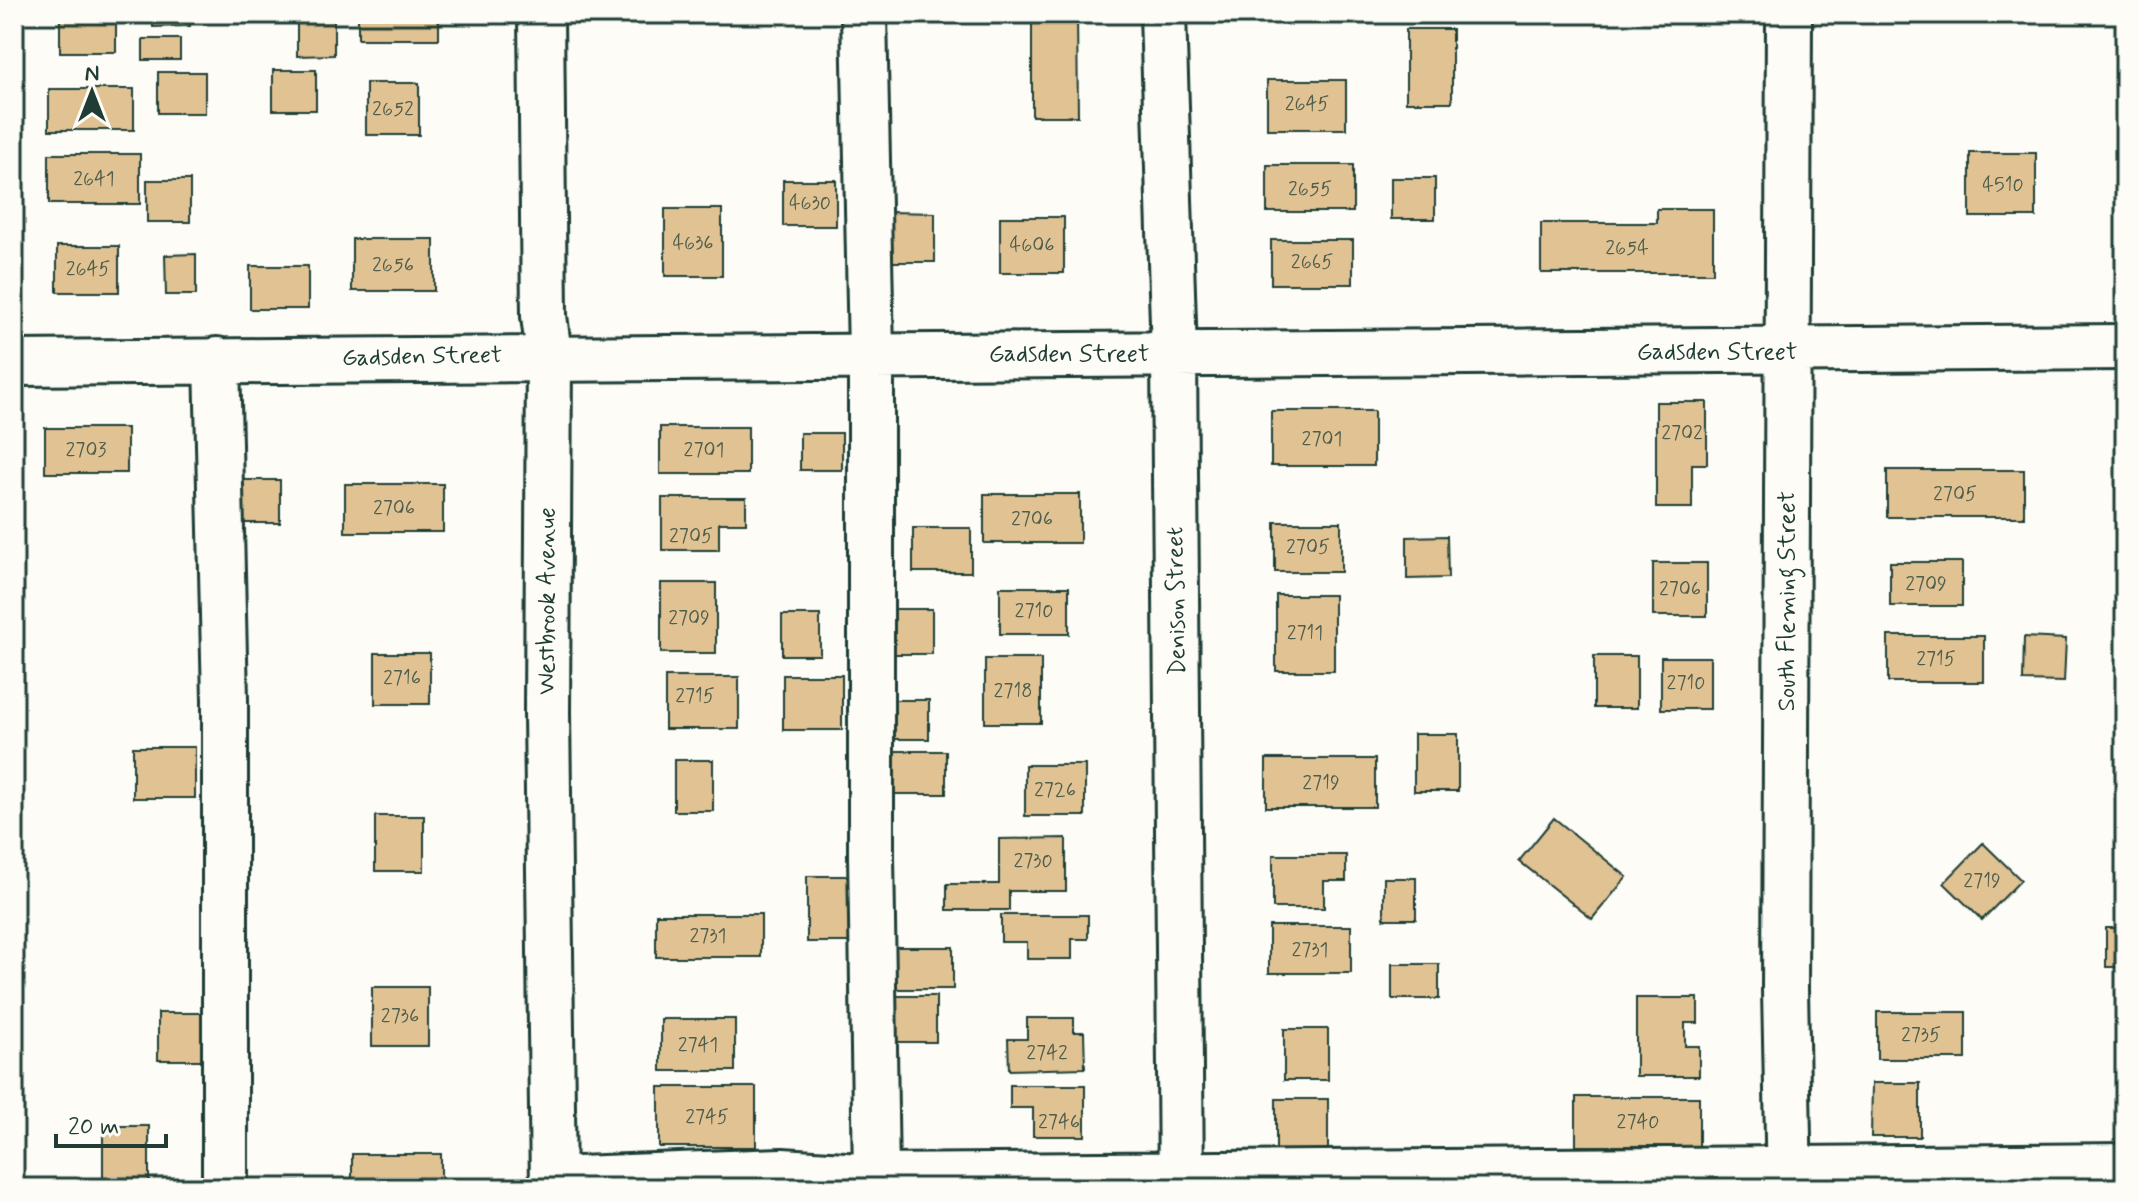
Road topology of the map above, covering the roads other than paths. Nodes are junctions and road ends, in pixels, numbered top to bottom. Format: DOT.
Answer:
graph roads {
  1 [pos="541,14"];
  2 [pos="864,14"];
  3 [pos="1163,14"];
  4 [pos="1789,14"];
  5 [pos="2125,347"];
  6 [pos="1788,352"];
  7 [pos="871,354"];
  8 [pos="1174,354"];
  9 [pos="549,355"];
  10 [pos="217,360"];
  11 [pos="14,363"];
  12 [pos="2125,1166"];
  13 [pos="876,1177"];
  14 [pos="1788,1178"];
  15 [pos="1181,1180"];
  16 [pos="553,1184"];
  17 [pos="225,1188"];
  1 -- 9 [label="street, Westbrook Avenue"];
  2 -- 7 [label="street"];
  3 -- 8 [label="street, Denison Street"];
  4 -- 6 [label="street, South Fleming Street"];
  5 -- 6 [label="street, Gadsden Street"];
  6 -- 8 [label="street, Gadsden Street"];
  6 -- 14 [label="street, South Fleming Street"];
  7 -- 8 [label="street, Gadsden Street"];
  7 -- 9 [label="street, Gadsden Street"];
  7 -- 13 [label="street"];
  8 -- 15 [label="street, Denison Street"];
  9 -- 10 [label="street, Gadsden Street"];
  9 -- 16 [label="street, Westbrook Avenue"];
  10 -- 11 [label="street, Gadsden Street"];
  10 -- 17 [label="street"];
  12 -- 14 [label="street"];
  13 -- 15 [label="street"];
  13 -- 16 [label="street"];
  14 -- 15 [label="street"];
}
